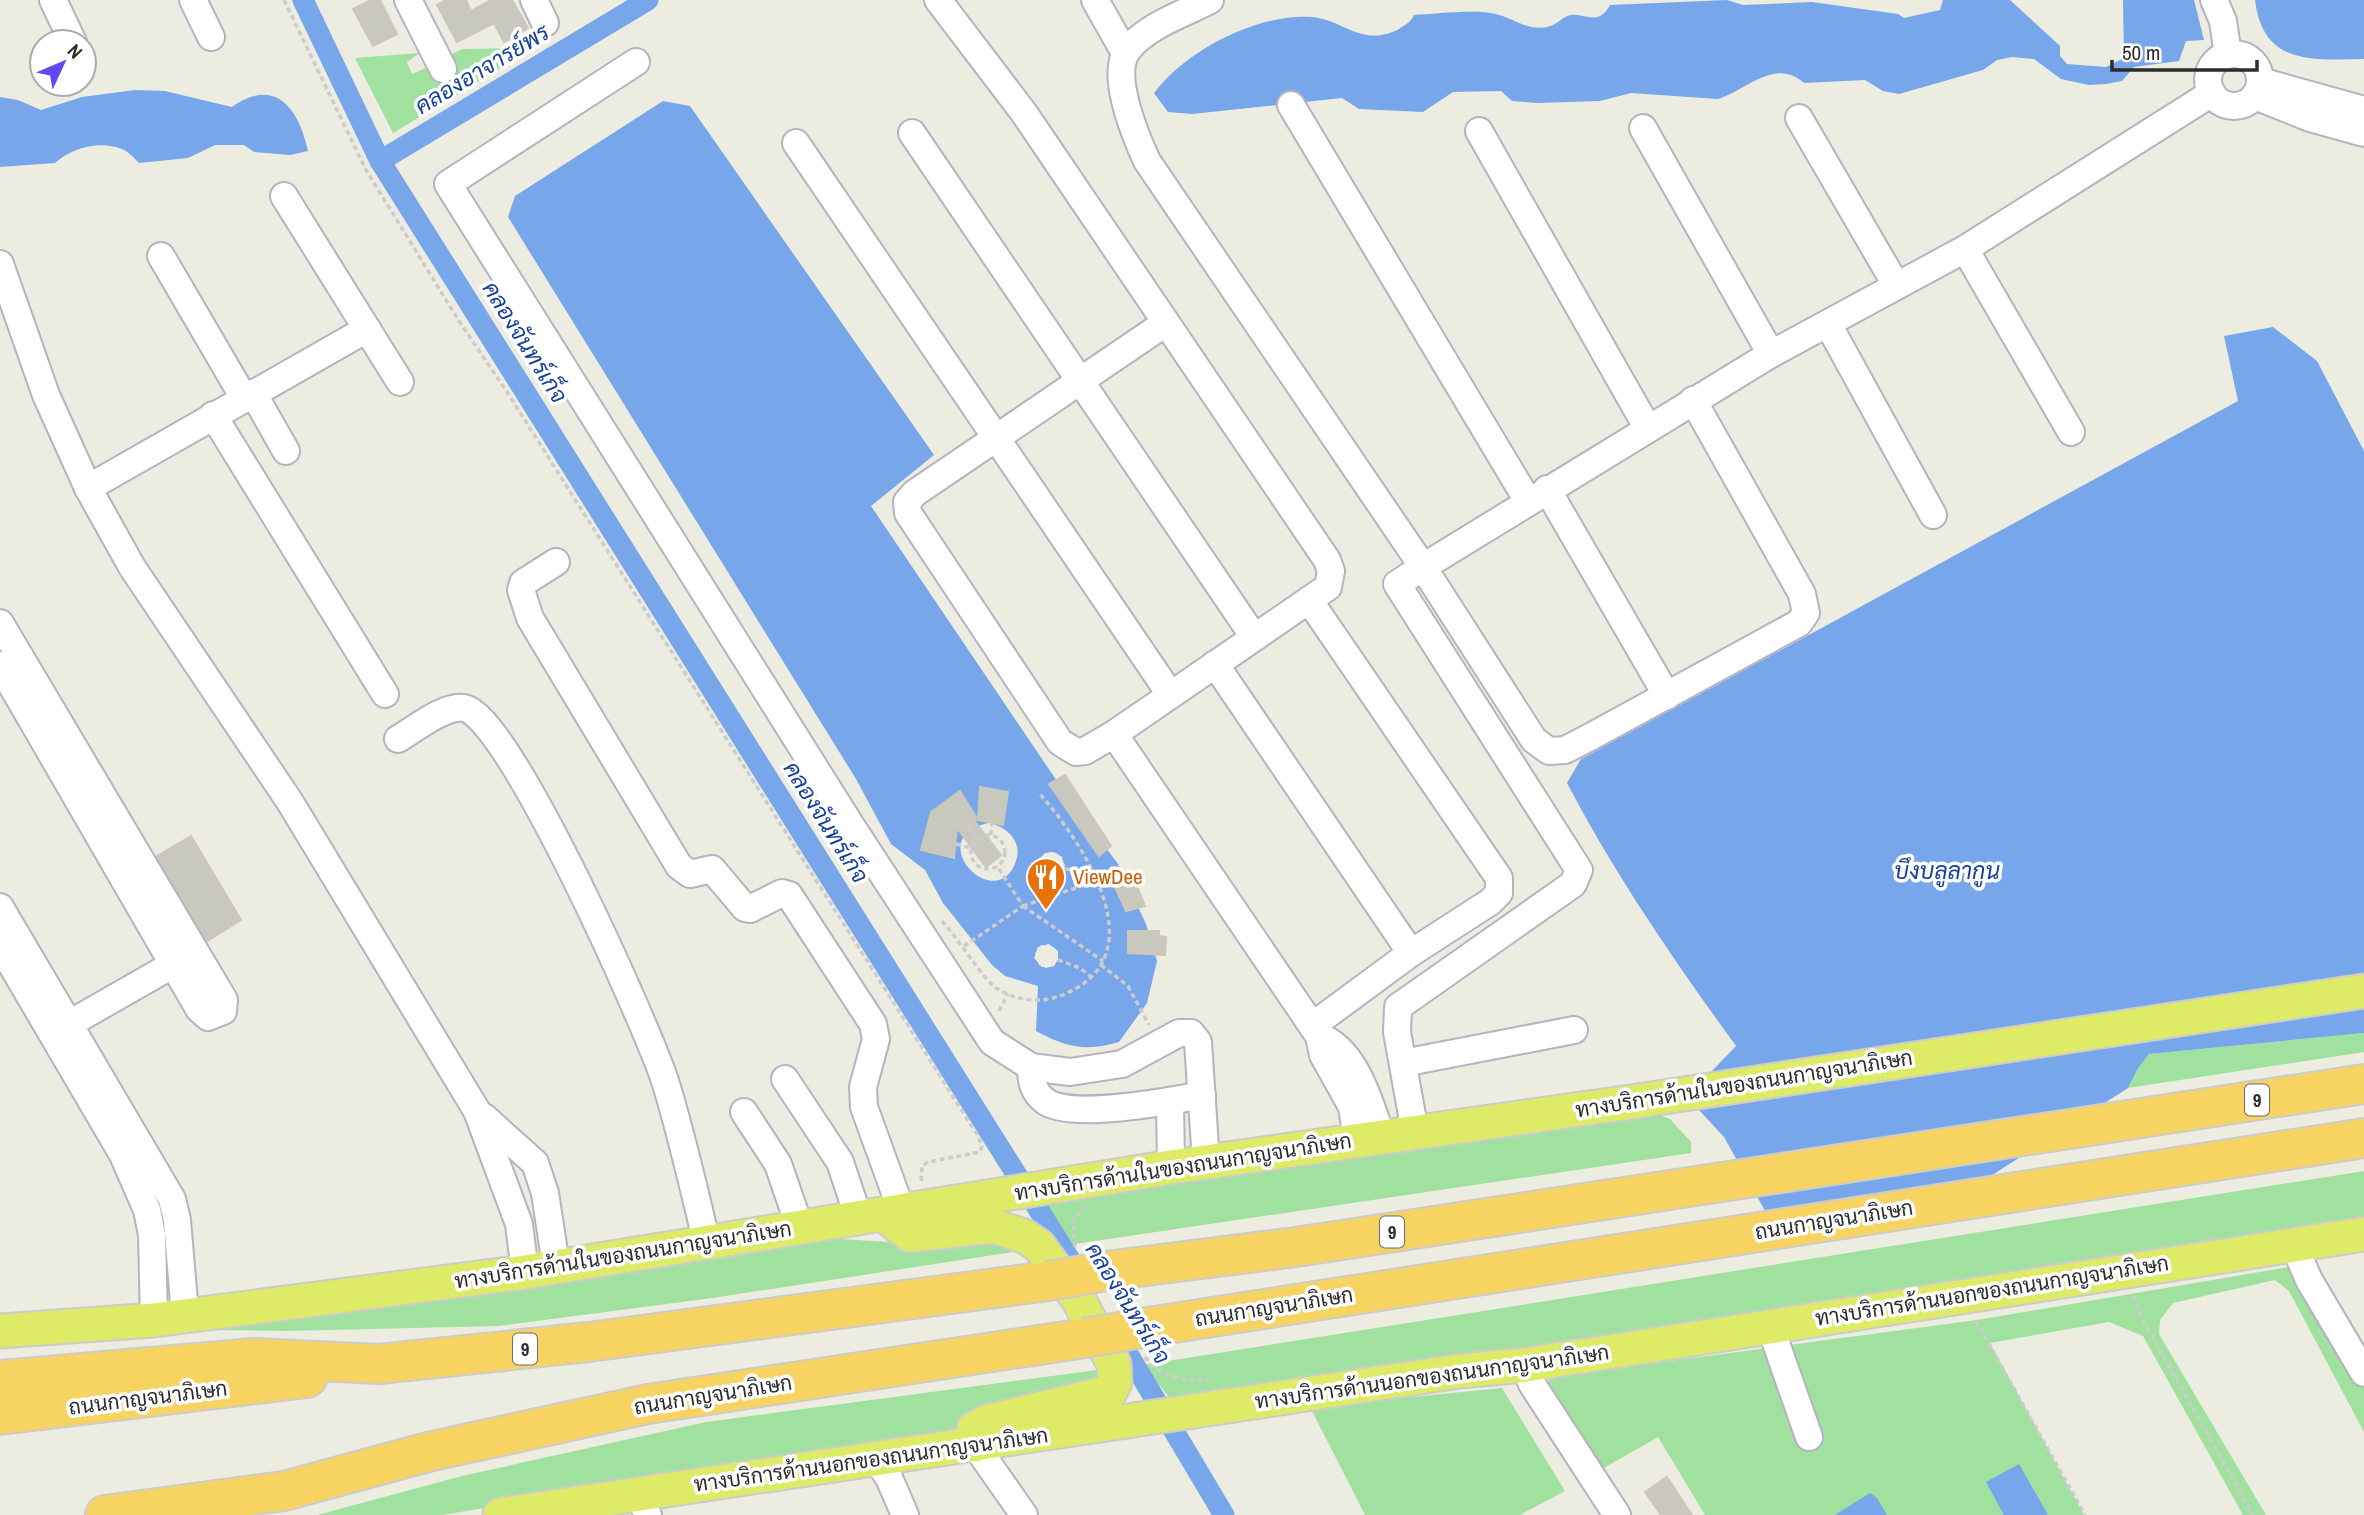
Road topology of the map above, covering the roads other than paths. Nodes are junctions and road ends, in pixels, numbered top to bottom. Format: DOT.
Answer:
graph roads {
  1 [pos="53,0"];
  2 [pos="194,0"];
  3 [pos="408,0"];
  4 [pos="938,0"];
  5 [pos="1094,0"];
  6 [pos="1210,0"];
  7 [pos="2214,0"];
  8 [pos="66,28"];
  9 [pos="211,37"];
  10 [pos="1125,53"];
  11 [pos="2228,55"];
  12 [pos="636,62"];
  13 [pos="432,63"];
  14 [pos="2258,88"];
  15 [pos="2212,93"];
  16 [pos="1291,105"];
  17 [pos="2364,110"];
  18 [pos="1798,118"];
  19 [pos="1643,128"];
  20 [pos="1479,131"];
  21 [pos="912,133"];
  22 [pos="2364,133"];
  23 [pos="796,143"];
  24 [pos="284,197"];
  25 [pos="1965,249"];
  26 [pos="161,256"];
  27 [pos="0,264"];
  28 [pos="1896,285"];
  29 [pos="1164,324"];
  30 [pos="1828,324"];
  31 [pos="367,329"];
  32 [pos="1771,354"];
  33 [pos="1080,380"];
  34 [pos="400,382"];
  35 [pos="248,396"];
  36 [pos="1693,400"];
  37 [pos="213,415"];
  38 [pos="1647,427"];
  39 [pos="2071,432"];
  40 [pos="996,437"];
  41 [pos="286,451"];
  42 [pos="88,488"];
  43 [pos="1537,495"];
  44 [pos="1933,515"];
  45 [pos="556,562"];
  46 [pos="1423,567"];
  47 [pos="1309,600"];
  48 [pos="0,623"];
  49 [pos="1254,637"];
  50 [pos="0,664"];
  51 [pos="1215,664"];
  52 [pos="385,694"];
  53 [pos="1170,694"];
  54 [pos="1667,696"];
  55 [pos="1114,734"];
  56 [pos="398,739"];
  57 [pos="0,907"];
  58 [pos="0,946"];
  59 [pos="196,951"];
  60 [pos="1411,953"];
  61 [pos="173,965"];
  62 [pos="2364,991"];
  63 [pos="61,1029"];
  64 [pos="1574,1030"];
  65 [pos="1316,1031"];
  66 [pos="1403,1063"];
  67 [pos="1031,1067"];
  68 [pos="785,1079"];
  69 [pos="2364,1084"];
  70 [pos="1202,1096"];
  71 [pos="1170,1101"];
  72 [pos="744,1112"];
  73 [pos="1415,1132"];
  74 [pos="2364,1138"];
  75 [pos="1369,1139"];
  76 [pos="1206,1162"];
  77 [pos="1171,1167"];
  78 [pos="892,1214"];
  79 [pos="800,1228"];
  80 [pos="2364,1234"];
  81 [pos="707,1243"];
  82 [pos="2294,1245"];
  83 [pos="541,1269"];
  84 [pos="170,1317"];
  85 [pos="1770,1326"];
  86 [pos="0,1331"];
  87 [pos="0,1357"];
  88 [pos="254,1358"];
  89 [pos="379,1364"];
  90 [pos="1525,1365"];
  91 [pos="2364,1373"];
  92 [pos="0,1380"];
  93 [pos="0,1416"];
  94 [pos="1809,1437"];
  95 [pos="975,1445"];
  96 [pos="877,1460"];
  97 [pos="642,1504"];
  98 [pos="573,1509"];
  99 [pos="511,1514"];
  100 [pos="106,1515"];
  101 [pos="905,1515"];
  102 [pos="1024,1515"];
  103 [pos="1617,1515"];
  1 -- 8 [label="street"];
  2 -- 9 [label="street"];
  3 -- 13 [label="street"];
  4 -- 29 [label="street"];
  5 -- 10 [label="street"];
  6 -- 10 [label="street"];
  7 -- 11 [label="street"];
  10 -- 46 [label="street"];
  11 -- 14 [label="street"];
  11 -- 15 [label="street"];
  12 -- 67 [label="street"];
  14 -- 15 [label="street"];
  14 -- 17 [label="street"];
  14 -- 22 [label="street"];
  15 -- 25 [label="street"];
  16 -- 43 [label="street"];
  18 -- 28 [label="street"];
  19 -- 32 [label="street"];
  20 -- 38 [label="street"];
  21 -- 33 [label="street"];
  23 -- 40 [label="street"];
  24 -- 31 [label="street"];
  25 -- 28 [label="street"];
  25 -- 39 [label="street"];
  26 -- 35 [label="street"];
  27 -- 42 [label="street"];
  28 -- 30 [label="street"];
  29 -- 33 [label="street"];
  29 -- 47 [label="street"];
  30 -- 32 [label="street"];
  30 -- 44 [label="street"];
  31 -- 34 [label="street"];
  31 -- 35 [label="street"];
  32 -- 36 [label="street"];
  33 -- 40 [label="street"];
  33 -- 49 [label="street"];
  35 -- 37 [label="street"];
  35 -- 41 [label="street"];
  36 -- 38 [label="street"];
  36 -- 54 [label="street"];
  37 -- 42 [label="street"];
  37 -- 52 [label="street"];
  38 -- 43 [label="street"];
  40 -- 53 [label="street"];
  40 -- 55 [label="street"];
  42 -- 83 [label="street"];
  43 -- 46 [label="street"];
  43 -- 54 [label="street"];
  45 -- 78 [label="street"];
  46 -- 54 [label="street"];
  46 -- 66 [label="street"];
  47 -- 49 [label="street"];
  47 -- 60 [label="street"];
  48 -- 59 [label="street"];
  49 -- 51 [label="street"];
  50 -- 61 [label="street"];
  51 -- 53 [label="street"];
  51 -- 60 [label="street"];
  53 -- 55 [label="street"];
  55 -- 65 [label="street"];
  56 -- 81 [label="street"];
  57 -- 63 [label="street"];
  58 -- 63 [label="street"];
  59 -- 61 [label="street"];
  59 -- 61 [label="street"];
  60 -- 65 [label="street"];
  61 -- 63 [label="street"];
  62 -- 73 [label="main road, ทางบริการด้านในของถนนกาญจนาภิเษก"];
  63 -- 84 [label="street"];
  64 -- 66 [label="street"];
  65 -- 75 [label="street"];
  66 -- 73 [label="street"];
  67 -- 70 [label="street"];
  67 -- 71 [label="street"];
  68 -- 78 [label="street"];
  69 -- 89 [label="highway, ถนนกาญจนาภิเษก / 9, bridge"];
  70 -- 71 [label="street"];
  70 -- 76 [label="street"];
  71 -- 77 [label="street"];
  72 -- 79 [label="street"];
  73 -- 75 [label="main road, ทางบริการด้านในของถนนกาญจนาภิเษก"];
  74 -- 100 [label="highway, ถนนกาญจนาภิเษก, bridge"];
  75 -- 76 [label="main road, ทางบริการด้านในของถนนกาญจนาภิเษก"];
  76 -- 77 [label="main road, ทางบริการด้านในของถนนกาญจนาภิเษก"];
  77 -- 78 [label="main road, ทางบริการด้านในของถนนกาญจนาภิเษก"];
  78 -- 79 [label="main road, ทางบริการด้านในของถนนกาญจนาภิเษก"];
  78 -- 95 [label="main road"];
  79 -- 81 [label="main road, ทางบริการด้านในของถนนกาญจนาภิเษก"];
  80 -- 82 [label="main road, ทางบริการด้านนอกของถนนกาญจนาภิเษก"];
  81 -- 83 [label="main road, ทางบริการด้านในของถนนกาญจนาภิเษก"];
  82 -- 85 [label="main road, ทางบริการด้านนอกของถนนกาญจนาภิเษก"];
  82 -- 91 [label="street"];
  83 -- 84 [label="main road, ทางบริการด้านในของถนนกาญจนาภิเษก"];
  84 -- 86 [label="main road, ทางบริการด้านในของถนนกาญจนาภิเษก"];
  85 -- 90 [label="main road, ทางบริการด้านนอกของถนนกาญจนาภิเษก"];
  85 -- 94 [label="street"];
  87 -- 88 [label="highway"];
  88 -- 89 [label="highway, ถนนกาญจนาภิเษก / 9"];
  88 -- 92 [label="highway, ถนนกาญจนาภิเษก / 9"];
  89 -- 93 [label="highway, ถนนกาญจนาภิเษก"];
  90 -- 95 [label="main road, ทางบริการด้านนอกของถนนกาญจนาภิเษก"];
  90 -- 103 [label="street"];
  95 -- 96 [label="main road, ทางบริการด้านนอกของถนนกาญจนาภิเษก"];
  95 -- 102 [label="street"];
  96 -- 97 [label="main road, ทางบริการด้านนอกของถนนกาญจนาภิเษก"];
  96 -- 101 [label="street"];
  97 -- 98 [label="main road, ทางบริการด้านนอกของถนนกาญจนาภิเษก"];
  98 -- 99 [label="main road, ทางบริการด้านนอกของถนนกาญจนาภิเษก"];
}
